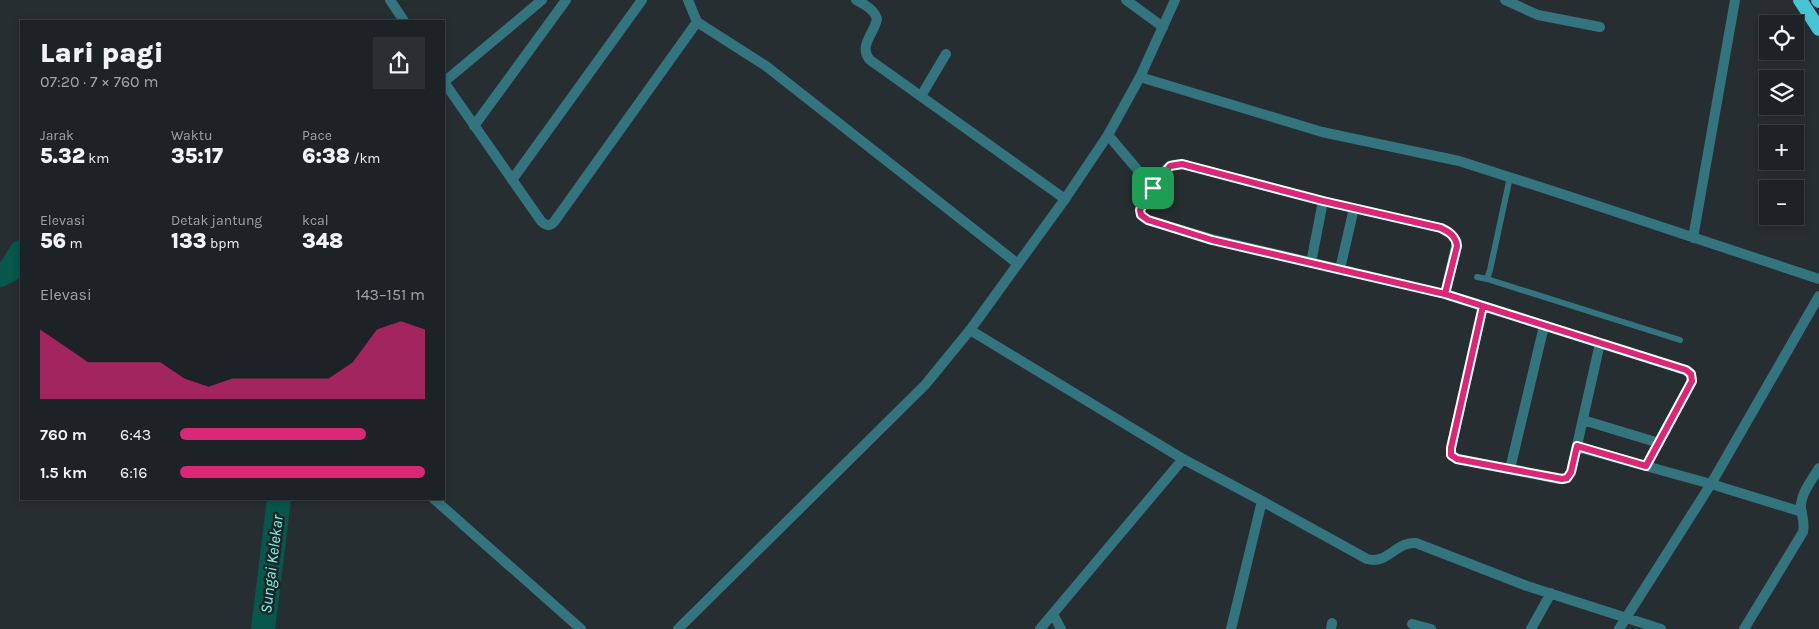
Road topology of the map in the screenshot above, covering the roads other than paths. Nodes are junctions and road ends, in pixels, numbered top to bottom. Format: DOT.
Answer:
graph roads {
  1 [pos="390,0"];
  2 [pos="542,0"];
  3 [pos="566,0"];
  4 [pos="642,0"];
  5 [pos="688,0"];
  6 [pos="856,0"];
  7 [pos="1126,0"];
  8 [pos="1175,0"];
  9 [pos="1505,0"];
  10 [pos="1735,0"];
  11 [pos="1800,0"];
  12 [pos="403,20"];
  13 [pos="696,22"];
  14 [pos="1163,27"];
  15 [pos="1600,27"];
  16 [pos="1819,29"];
  17 [pos="946,54"];
  18 [pos="1140,77"];
  19 [pos="445,81"];
  20 [pos="445,83"];
  21 [pos="921,96"];
  22 [pos="474,126"];
  23 [pos="1108,135"];
  24 [pos="1510,177"];
  25 [pos="512,180"];
  26 [pos="1153,188"];
  27 [pos="1066,199"];
  28 [pos="1323,201"];
  29 [pos="1354,208"];
  30 [pos="1693,238"];
  31 [pos="1311,263"];
  32 [pos="1018,264"];
  33 [pos="1340,269"];
  34 [pos="1477,277"];
  35 [pos="1487,279"];
  36 [pos="1819,279"];
  37 [pos="1445,294"];
  38 [pos="1819,296"];
  39 [pos="1483,306"];
  40 [pos="1544,326"];
  41 [pos="970,330"];
  42 [pos="1680,340"];
  43 [pos="1600,343"];
  44 [pos="1583,420"];
  45 [pos="1659,443"];
  46 [pos="1577,446"];
  47 [pos="1183,459"];
  48 [pos="1646,466"];
  49 [pos="1819,468"];
  50 [pos="1510,470"];
  51 [pos="1711,484"];
  52 [pos="435,500"];
  53 [pos="1262,500"];
  54 [pos="1802,512"];
  55 [pos="1551,593"];
  56 [pos="1053,614"];
  57 [pos="1627,618"];
  58 [pos="1412,624"];
  59 [pos="581,629"];
  60 [pos="678,629"];
  61 [pos="1040,629"];
  62 [pos="1061,629"];
  63 [pos="1230,629"];
  64 [pos="1431,629"];
  65 [pos="1531,629"];
  66 [pos="1619,629"];
  67 [pos="1661,629"];
  68 [pos="1744,629"];
  1 -- 12 [label="street"];
  2 -- 19 [label="street"];
  3 -- 22 [label="street"];
  4 -- 25 [label="street"];
  5 -- 13 [label="street"];
  6 -- 21 [label="street"];
  7 -- 14 [label="street"];
  8 -- 14 [label="street"];
  9 -- 15 [label="street"];
  10 -- 30 [label="street"];
  11 -- 16 [label="highway"];
  13 -- 25 [label="street"];
  13 -- 32 [label="street"];
  14 -- 18 [label="street"];
  17 -- 21 [label="street"];
  18 -- 23 [label="street"];
  18 -- 24 [label="street"];
  20 -- 22 [label="street"];
  21 -- 27 [label="street"];
  22 -- 25 [label="street"];
  23 -- 26 [label="street"];
  23 -- 27 [label="street"];
  24 -- 30 [label="street"];
  24 -- 35 [label="lane"];
  26 -- 28 [label="street"];
  26 -- 31 [label="street"];
  27 -- 32 [label="street"];
  28 -- 29 [label="street"];
  28 -- 31 [label="street"];
  29 -- 33 [label="street"];
  29 -- 37 [label="street"];
  30 -- 36 [label="street"];
  31 -- 33 [label="street"];
  32 -- 41 [label="street"];
  33 -- 37 [label="street"];
  34 -- 35 [label="lane"];
  35 -- 42 [label="lane"];
  37 -- 39 [label="street"];
  38 -- 51 [label="street"];
  39 -- 40 [label="street"];
  39 -- 50 [label="street"];
  40 -- 43 [label="street"];
  40 -- 50 [label="street"];
  41 -- 47 [label="street"];
  41 -- 60 [label="street"];
  43 -- 44 [label="street"];
  43 -- 45 [label="street"];
  44 -- 45 [label="street"];
  44 -- 46 [label="street"];
  45 -- 48 [label="street"];
  46 -- 48 [label="street"];
  46 -- 50 [label="street"];
  47 -- 53 [label="street"];
  47 -- 56 [label="street"];
  48 -- 51 [label="street"];
  49 -- 54 [label="street"];
  51 -- 54 [label="street"];
  51 -- 57 [label="street"];
  52 -- 59 [label="street"];
  53 -- 55 [label="street"];
  53 -- 63 [label="street"];
  54 -- 68 [label="street"];
  55 -- 57 [label="street"];
  55 -- 65 [label="street"];
  56 -- 61 [label="street"];
  56 -- 62 [label="street"];
  57 -- 66 [label="street"];
  57 -- 67 [label="street"];
  58 -- 64 [label="street"];
}
